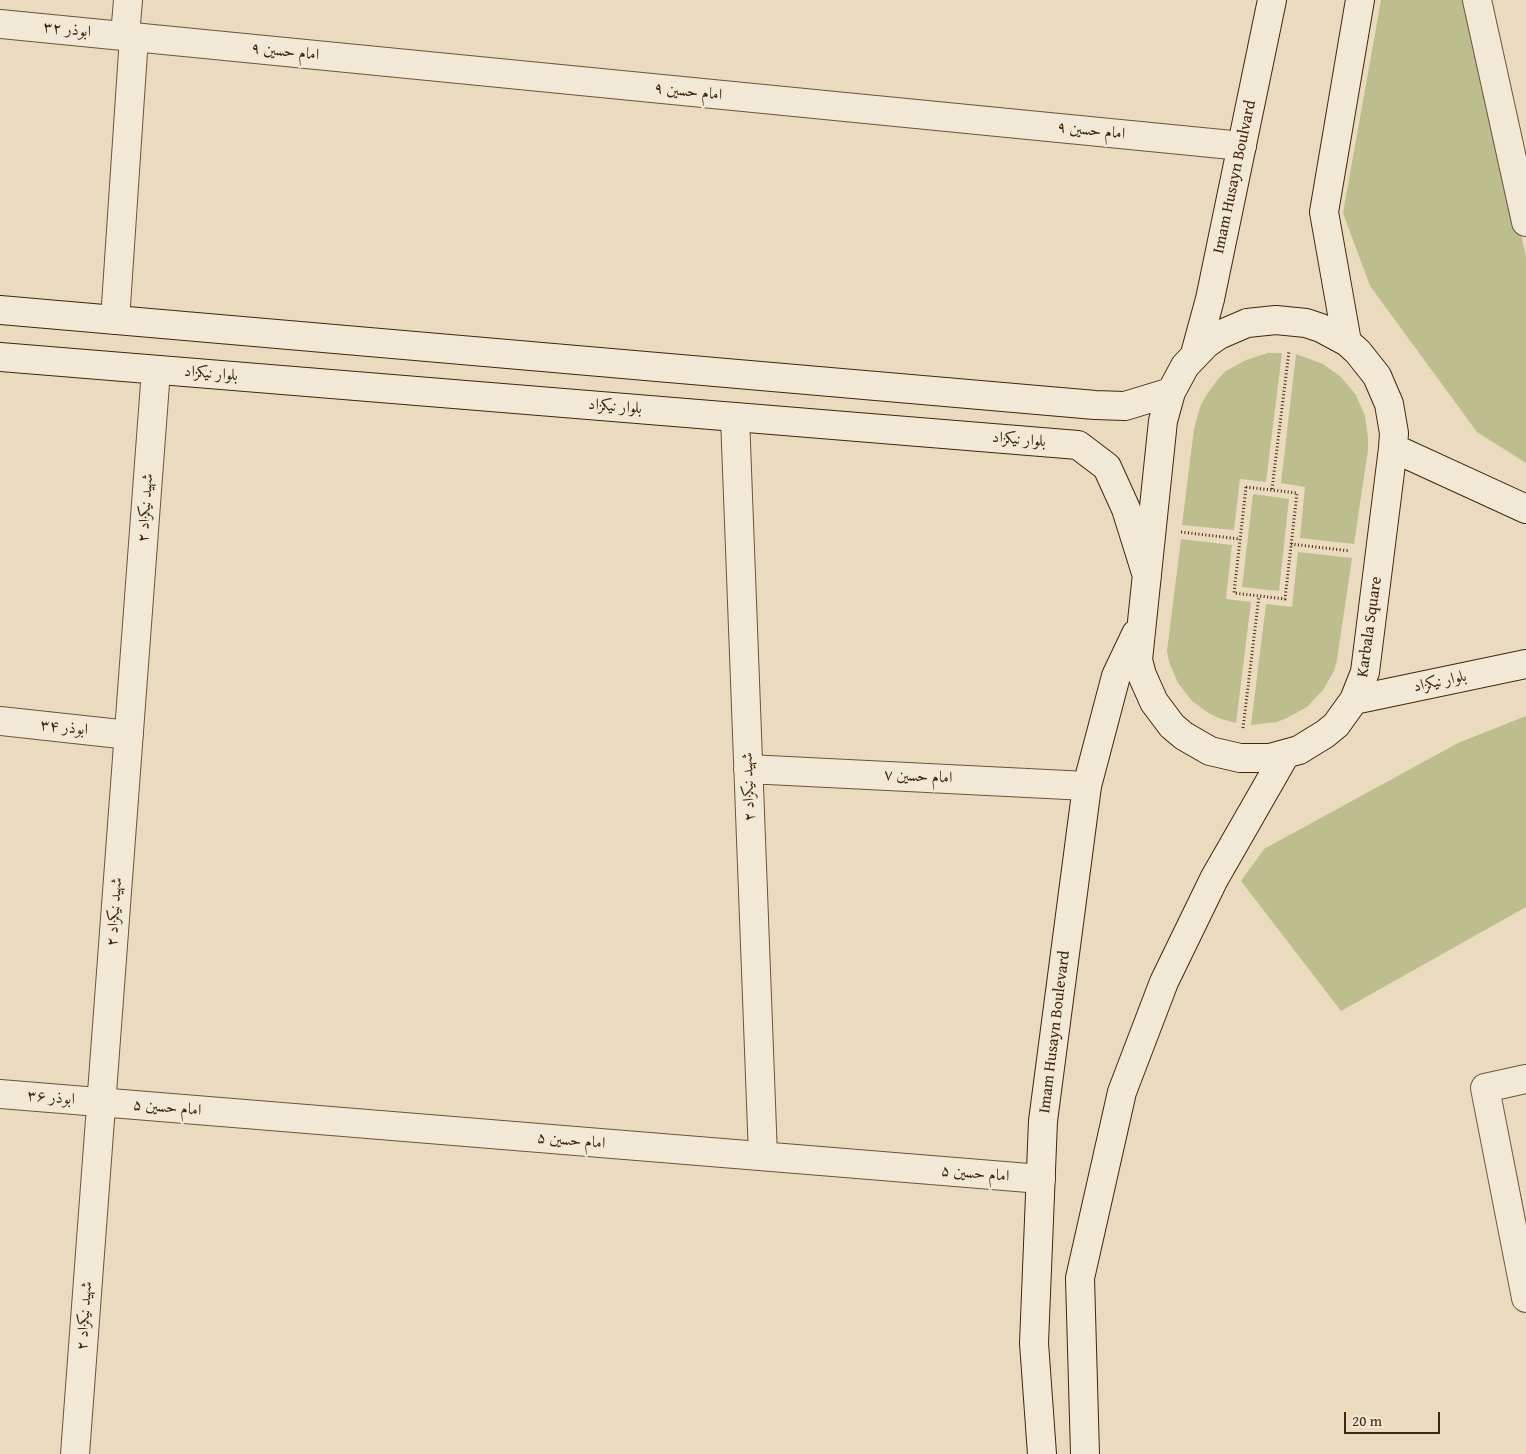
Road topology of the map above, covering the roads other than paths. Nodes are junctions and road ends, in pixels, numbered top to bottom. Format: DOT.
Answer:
graph roads {
  1 [pos="128,0"];
  2 [pos="1272,0"];
  3 [pos="1360,0"];
  4 [pos="1477,0"];
  5 [pos="0,24"];
  6 [pos="130,36"];
  7 [pos="1242,146"];
  8 [pos="1526,222"];
  9 [pos="0,310"];
  10 [pos="115,320"];
  11 [pos="1347,342"];
  12 [pos="1195,354"];
  13 [pos="0,357"];
  14 [pos="156,370"];
  15 [pos="1171,392"];
  16 [pos="735,417"];
  17 [pos="1393,448"];
  18 [pos="1526,509"];
  19 [pos="1147,576"];
  20 [pos="1142,621"];
  21 [pos="1526,664"];
  22 [pos="1354,700"];
  23 [pos="0,721"];
  24 [pos="129,734"];
  25 [pos="1285,755"];
  26 [pos="748,769"];
  27 [pos="1088,786"];
  28 [pos="1526,1079"];
  29 [pos="0,1094"];
  30 [pos="101,1102"];
  31 [pos="763,1156"];
  32 [pos="1041,1179"];
  33 [pos="1520,1239"];
  34 [pos="1526,1298"];
  35 [pos="75,1454"];
  36 [pos="1042,1454"];
  37 [pos="1085,1454"];
  1 -- 6 [label="main road"];
  2 -- 7 [label="main road, Imam Husayn Boulvard"];
  3 -- 11 [label="main road"];
  4 -- 8 [label="main road"];
  5 -- 6 [label="main road, ابوذر ۳۲"];
  6 -- 7 [label="main road, امام حسین ۹"];
  6 -- 10 [label="main road"];
  7 -- 12 [label="main road, Imam Husayn Boulvard"];
  9 -- 10 [label="main road"];
  10 -- 15 [label="main road"];
  11 -- 12 [label="main road, Karbala Square"];
  11 -- 17 [label="main road, Karbala Square"];
  12 -- 15 [label="main road, Karbala Square"];
  13 -- 14 [label="main road, بلوار نیکزاد"];
  14 -- 16 [label="main road, بلوار نیکزاد"];
  14 -- 24 [label="main road, شهید نیکزاد ۲"];
  15 -- 19 [label="main road, Karbala Square"];
  16 -- 19 [label="main road, بلوار نیکزاد"];
  16 -- 26 [label="main road, شهید نیکزاد ۲"];
  17 -- 18 [label="main road"];
  17 -- 22 [label="main road, Karbala Square"];
  19 -- 20 [label="main road, Karbala Square"];
  20 -- 25 [label="main road, Karbala Square"];
  20 -- 27 [label="main road, Imam Husayn Boulevard"];
  21 -- 22 [label="main road, بلوار نیکزاد"];
  22 -- 25 [label="main road, Karbala Square"];
  23 -- 24 [label="main road, ابوذر ۳۴"];
  24 -- 30 [label="main road, شهید نیکزاد ۲"];
  25 -- 37 [label="main road"];
  26 -- 27 [label="main road, امام حسین ۷"];
  26 -- 31 [label="main road, شهید نیکزاد ۲"];
  27 -- 32 [label="main road, Imam Husayn Boulevard"];
  28 -- 33 [label="main road"];
  29 -- 30 [label="main road, ابوذر ۳۶"];
  30 -- 31 [label="main road, امام حسین ۵"];
  30 -- 35 [label="main road, شهید نیکزاد ۲"];
  31 -- 32 [label="main road, امام حسین ۵"];
  32 -- 36 [label="main road, Imam Husayn Boulevard"];
  33 -- 34 [label="main road"];
}
